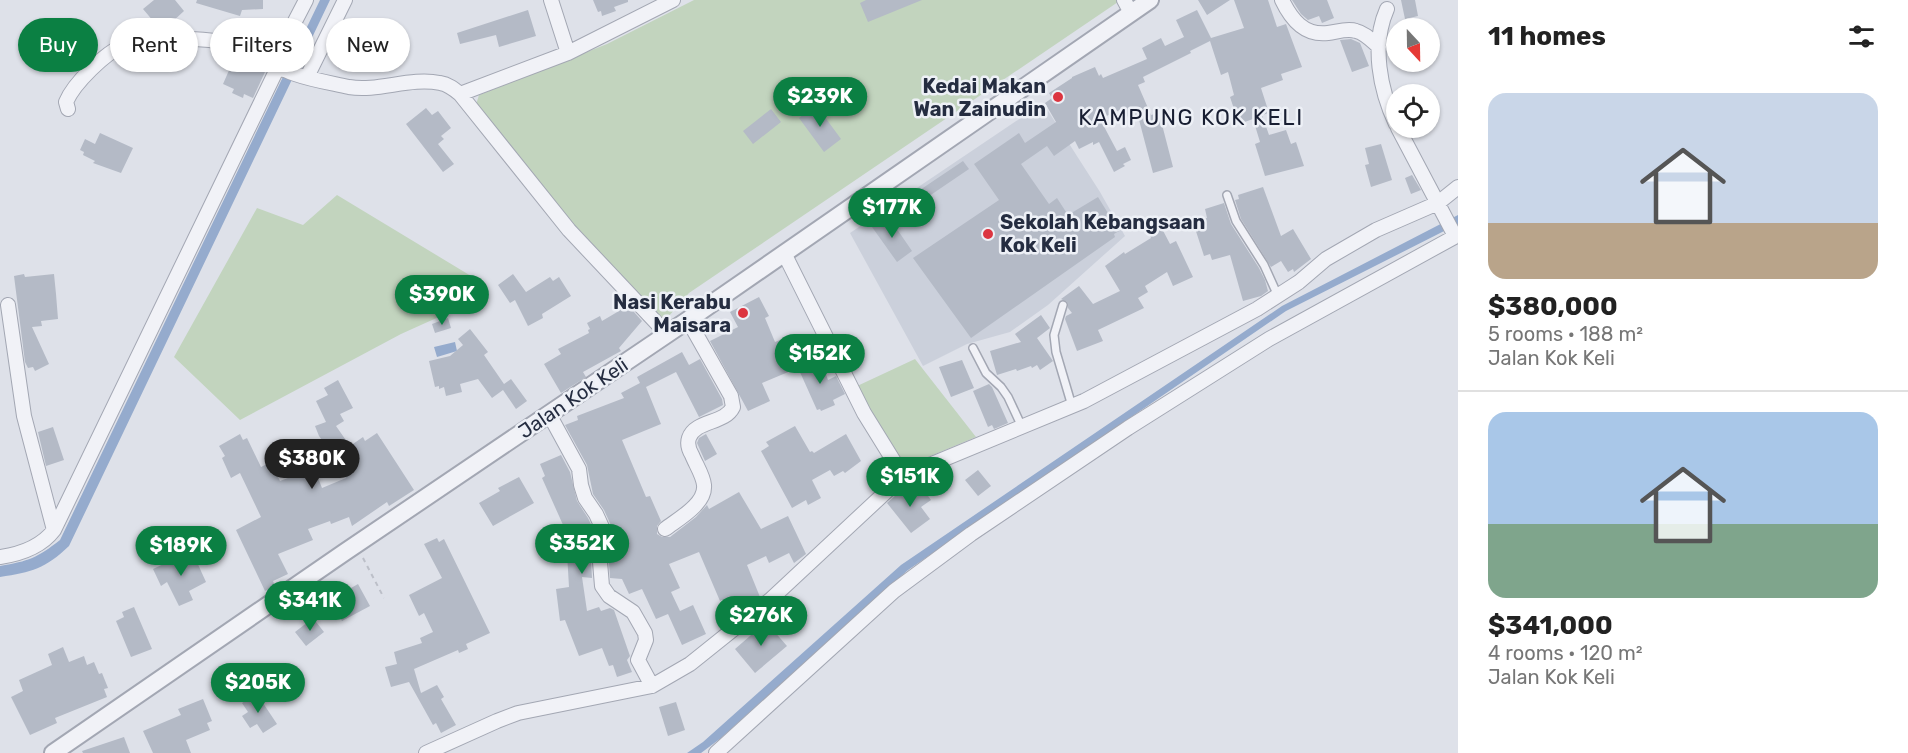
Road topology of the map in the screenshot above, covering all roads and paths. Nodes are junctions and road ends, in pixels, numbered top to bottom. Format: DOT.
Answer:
graph roads {
  1 [pos="306,0"];
  2 [pos="345,0"];
  3 [pos="551,0"];
  4 [pos="673,0"];
  5 [pos="1150,0"];
  6 [pos="1282,0"];
  7 [pos="1128,6"];
  8 [pos="1387,9"];
  9 [pos="297,18"];
  10 [pos="210,41"];
  11 [pos="314,41"];
  12 [pos="1379,47"];
  13 [pos="568,53"];
  14 [pos="291,72"];
  15 [pos="1386,93"];
  16 [pos="460,94"];
  17 [pos="68,108"];
  18 [pos="1403,138"];
  19 [pos="1458,187"];
  20 [pos="1227,195"];
  21 [pos="1441,209"];
  22 [pos="1456,234"];
  23 [pos="784,253"];
  24 [pos="1278,296"];
  25 [pos="8,305"];
  26 [pos="1063,305"];
  27 [pos="688,320"];
  28 [pos="667,334"];
  29 [pos="973,348"];
  30 [pos="1072,406"];
  31 [pos="549,414"];
  32 [pos="1022,427"];
  33 [pos="903,476"];
  34 [pos="665,529"];
  35 [pos="54,530"];
  36 [pos="356,545"];
  37 [pos="0,557"];
  38 [pos="384,598"];
  39 [pos="652,686"];
  40 [pos="53,753"];
  41 [pos="426,753"];
  42 [pos="716,753"];
  1 -- 9 [label="street"];
  2 -- 11 [label="street"];
  3 -- 13 [label="street"];
  4 -- 13 [label="street"];
  5 -- 7 [label="street, Jalan Kok Keli"];
  6 -- 12 [label="street"];
  7 -- 23 [label="street, Jalan Kok Keli"];
  8 -- 12 [label="street"];
  10 -- 17 [label="street"];
  12 -- 15 [label="street"];
  13 -- 16 [label="street"];
  14 -- 16 [label="street"];
  14 -- 35 [label="street"];
  16 -- 28 [label="street"];
  18 -- 21 [label="street"];
  19 -- 21 [label="street"];
  20 -- 24 [label="lane"];
  21 -- 22 [label="street"];
  21 -- 24 [label="street"];
  22 -- 42 [label="street"];
  23 -- 27 [label="street, Jalan Kok Keli"];
  23 -- 33 [label="street"];
  24 -- 30 [label="street"];
  25 -- 35 [label="street"];
  26 -- 30 [label="lane"];
  27 -- 28 [label="street, Jalan Kok Keli"];
  27 -- 34 [label="street"];
  28 -- 31 [label="street, Jalan Kok Keli"];
  29 -- 32 [label="lane"];
  30 -- 32 [label="street"];
  31 -- 36 [label="street, Jalan Kok Keli"];
  31 -- 39 [label="street"];
  32 -- 33 [label="street"];
  33 -- 39 [label="street"];
  35 -- 37 [label="street"];
  36 -- 38 [label="path"];
  36 -- 40 [label="street, Jalan Kok Keli"];
  39 -- 41 [label="street"];
}
